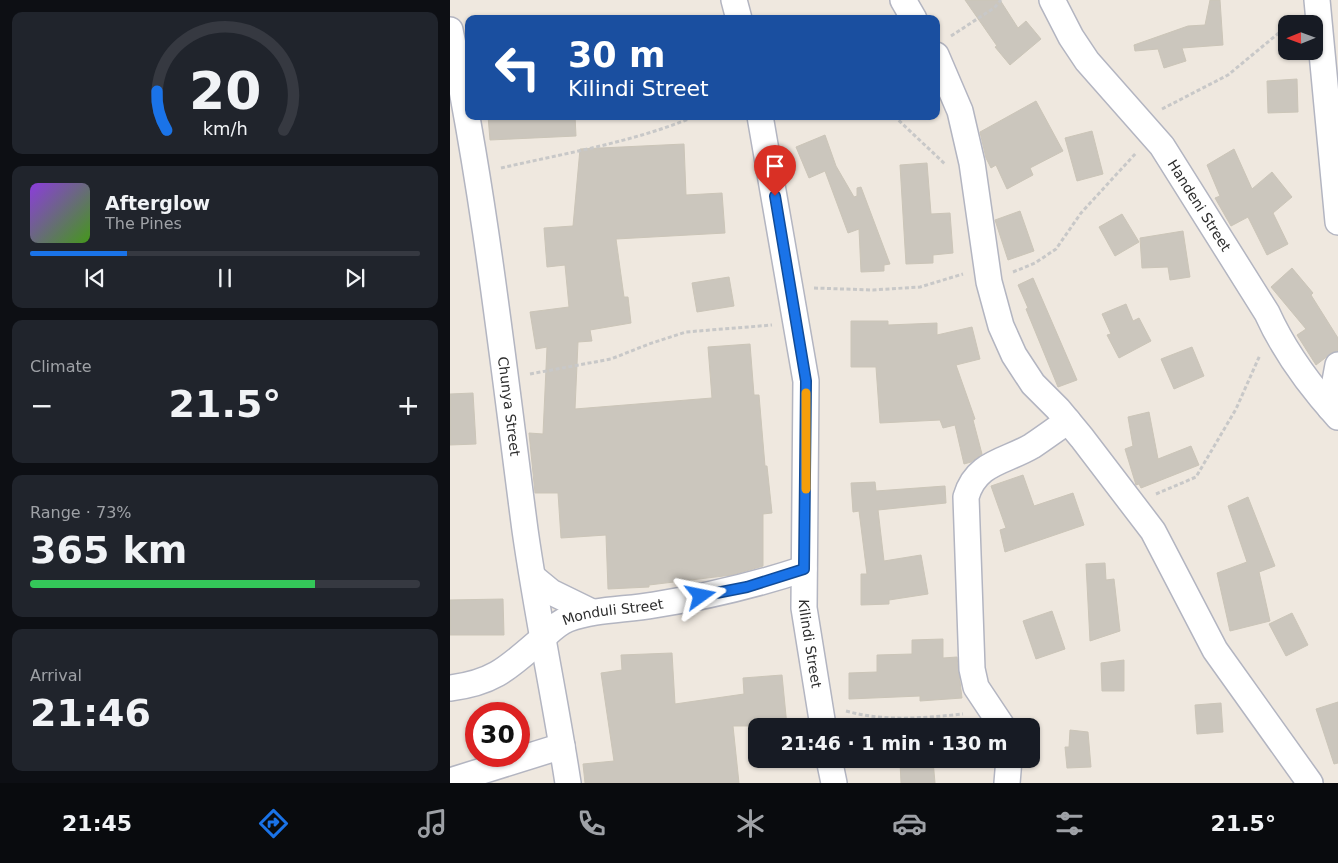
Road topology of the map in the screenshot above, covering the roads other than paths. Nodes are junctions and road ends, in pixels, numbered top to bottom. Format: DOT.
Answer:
graph roads {
  1 [pos="734,0"];
  2 [pos="903,0"];
  3 [pos="1052,0"];
  4 [pos="1317,0"];
  5 [pos="738,15"];
  6 [pos="912,15"];
  7 [pos="450,30"];
  8 [pos="941,48"];
  9 [pos="465,109"];
  10 [pos="467,120"];
  11 [pos="761,120"];
  12 [pos="1338,222"];
  13 [pos="1338,365"];
  14 [pos="1334,413"];
  15 [pos="1068,421"];
  16 [pos="804,569"];
  17 [pos="534,578"];
  18 [pos="592,612"];
  19 [pos="544,638"];
  20 [pos="450,688"];
  21 [pos="821,715"];
  22 [pos="997,718"];
  23 [pos="562,746"];
  24 [pos="831,768"];
  25 [pos="1008,768"];
  26 [pos="450,780"];
  27 [pos="568,783"];
  28 [pos="834,783"];
  29 [pos="1007,783"];
  30 [pos="1310,783"];
  1 -- 5 [label="street"];
  2 -- 6 [label="street"];
  3 -- 14 [label="street, Handeni Street"];
  4 -- 12 [label="street"];
  7 -- 9 [label="street, Chunya Street"];
  8 -- 15 [label="street"];
  10 -- 17 [label="street, Chunya Street"];
  11 -- 16 [label="street, Kilindi Street"];
  13 -- 14 [label="street"];
  15 -- 22 [label="street"];
  15 -- 30 [label="street"];
  16 -- 18 [label="street, Monduli Street"];
  16 -- 21 [label="street, Kilindi Street"];
  17 -- 18 [label="street"];
  17 -- 19 [label="street, Chunya Street"];
  18 -- 19 [label="street, Monduli Street"];
  19 -- 20 [label="street, Monduli Street"];
  19 -- 23 [label="street, Chunya Street"];
  23 -- 26 [label="street"];
  23 -- 27 [label="street, Chunya Street"];
  24 -- 28 [label="street"];
  25 -- 29 [label="street"];
}
